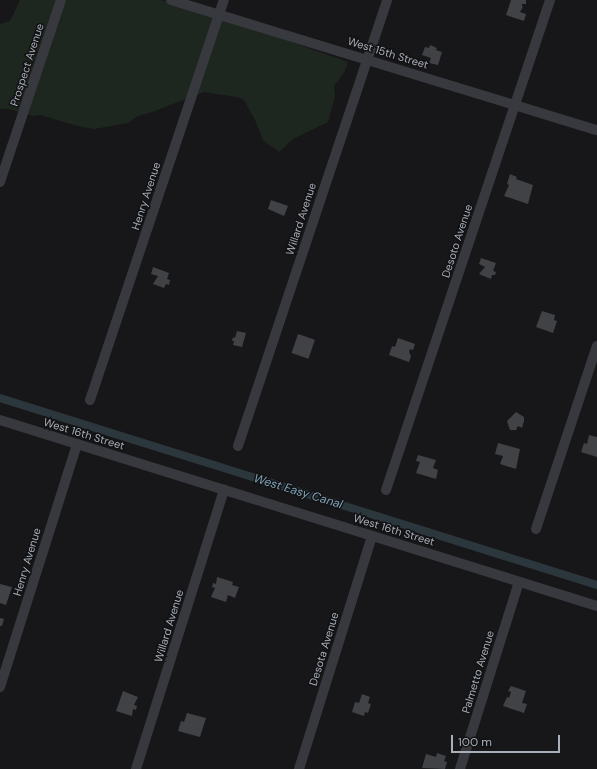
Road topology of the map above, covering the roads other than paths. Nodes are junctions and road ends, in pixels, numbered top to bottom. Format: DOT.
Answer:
graph roads {
  1 [pos="61,0"];
  2 [pos="171,0"];
  3 [pos="224,0"];
  4 [pos="387,0"];
  5 [pos="550,0"];
  6 [pos="219,15"];
  7 [pos="367,60"];
  8 [pos="515,105"];
  9 [pos="597,130"];
  10 [pos="0,182"];
  11 [pos="597,346"];
  12 [pos="90,400"];
  13 [pos="0,420"];
  14 [pos="77,444"];
  15 [pos="238,446"];
  16 [pos="224,490"];
  17 [pos="386,490"];
  18 [pos="536,529"];
  19 [pos="372,536"];
  20 [pos="519,582"];
  21 [pos="597,606"];
  22 [pos="0,688"];
  23 [pos="136,769"];
  24 [pos="299,769"];
  25 [pos="460,769"];
  1 -- 10 [label="street, Prospect Avenue"];
  2 -- 6 [label="street, West 15th Street"];
  3 -- 6 [label="street, Henry Avenue"];
  4 -- 7 [label="street, Willard Avenue"];
  5 -- 8 [label="street, Desoto Avenue"];
  6 -- 7 [label="street, West 15th Street"];
  6 -- 12 [label="street, Henry Avenue"];
  7 -- 8 [label="street, West 15th Street"];
  7 -- 15 [label="street, Willard Avenue"];
  8 -- 9 [label="street, West 15th Street"];
  8 -- 17 [label="street, Desoto Avenue"];
  11 -- 18 [label="street"];
  13 -- 14 [label="street, West 16th Street"];
  14 -- 16 [label="street, West 16th Street"];
  14 -- 22 [label="street, Henry Avenue"];
  16 -- 19 [label="street, West 16th Street"];
  16 -- 23 [label="street, Willard Avenue"];
  19 -- 20 [label="street, West 16th Street"];
  19 -- 24 [label="street, Desota Avenue"];
  20 -- 21 [label="street, West 16th Street"];
  20 -- 25 [label="street, Palmetto Avenue"];
}
